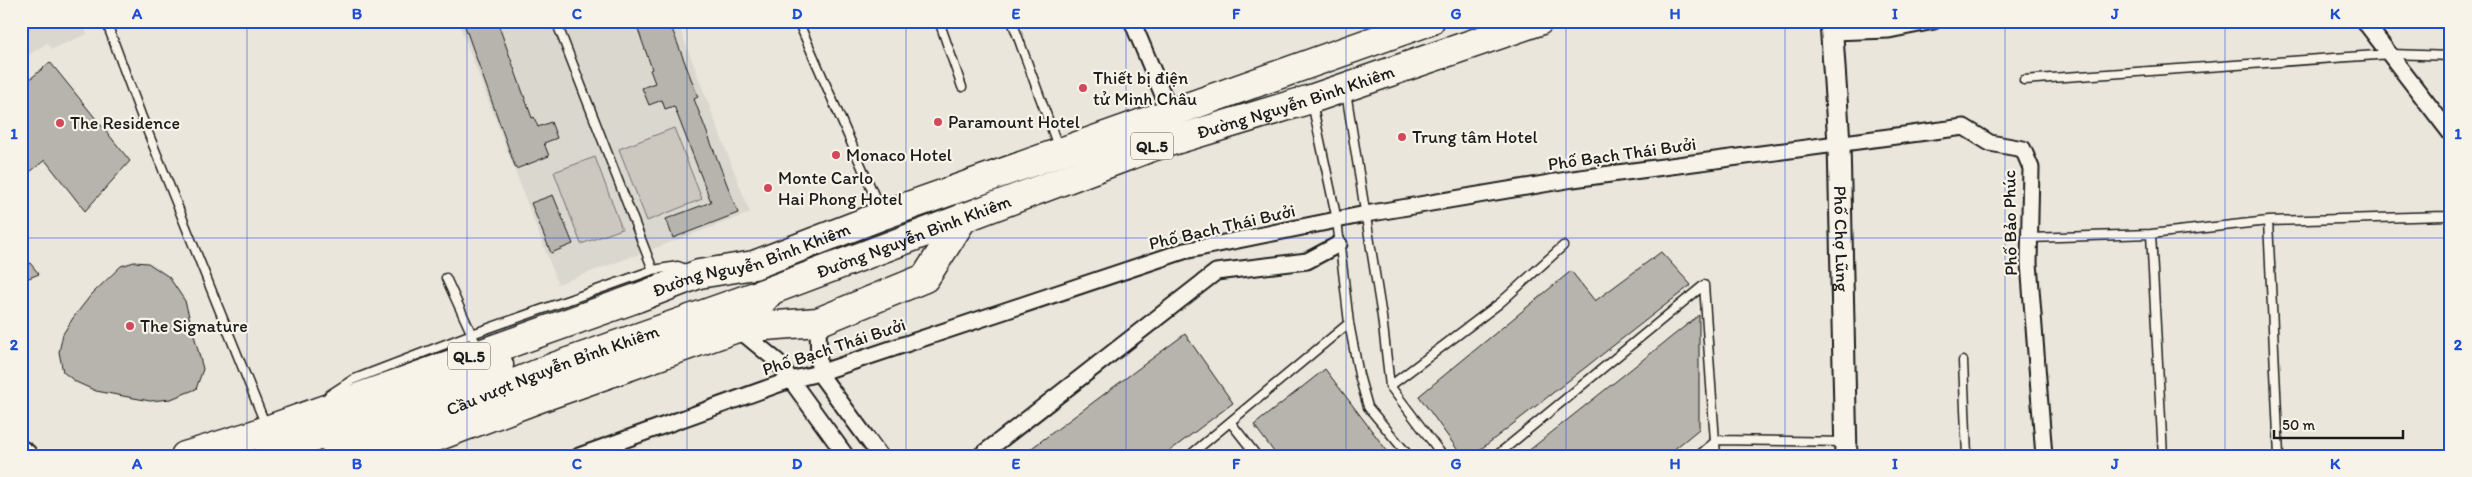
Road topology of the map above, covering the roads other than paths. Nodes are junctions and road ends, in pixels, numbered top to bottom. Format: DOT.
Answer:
graph roads {
  1 [pos="106,21"];
  2 [pos="556,21"];
  3 [pos="798,21"];
  4 [pos="939,21"];
  5 [pos="1012,21"];
  6 [pos="1132,21"];
  7 [pos="1430,21"];
  8 [pos="1539,21"];
  9 [pos="1934,21"];
  10 [pos="2364,21"];
  11 [pos="1831,27"];
  12 [pos="2390,54"];
  13 [pos="2451,56"];
  14 [pos="2024,80"];
  15 [pos="962,87"];
  16 [pos="1345,87"];
  17 [pos="1311,98"];
  18 [pos="1170,114"];
  19 [pos="2451,134"];
  20 [pos="1839,144"];
  21 [pos="1060,153"];
  22 [pos="1366,214"];
  23 [pos="2451,214"];
  24 [pos="883,215"];
  25 [pos="964,216"];
  26 [pos="1337,220"];
  27 [pos="2268,221"];
  28 [pos="2151,234"];
  29 [pos="2029,238"];
  30 [pos="1339,244"];
  31 [pos="1563,246"];
  32 [pos="754,265"];
  33 [pos="653,270"];
  34 [pos="699,274"];
  35 [pos="446,278"];
  36 [pos="772,290"];
  37 [pos="818,322"];
  38 [pos="1349,323"];
  39 [pos="737,328"];
  40 [pos="476,343"];
  41 [pos="1963,361"];
  42 [pos="819,373"];
  43 [pos="790,380"];
  44 [pos="1390,386"];
  45 [pos="1232,423"];
  46 [pos="1717,440"];
  47 [pos="255,444"];
  48 [pos="1846,449"];
  49 [pos="21,453"];
  50 [pos="25,456"];
  51 [pos="185,456"];
  52 [pos="335,456"];
  53 [pos="386,456"];
  54 [pos="579,456"];
  55 [pos="846,456"];
  56 [pos="880,456"];
  57 [pos="980,456"];
  58 [pos="1189,456"];
  59 [pos="1257,456"];
  60 [pos="1409,456"];
  61 [pos="1443,456"];
  62 [pos="1496,456"];
  63 [pos="1698,456"];
  64 [pos="1716,456"];
  65 [pos="1967,456"];
  66 [pos="2044,456"];
  67 [pos="2163,456"];
  68 [pos="2279,456"];
  1 -- 47 [label="lane"];
  2 -- 33 [label="lane"];
  3 -- 24 [label="lane"];
  4 -- 15 [label="lane"];
  5 -- 21 [label="lane"];
  6 -- 18 [label="street"];
  7 -- 18 [label="highway, Đường Nguyễn Bỉnh Khiêm / QL.5"];
  8 -- 16 [label="highway, Đường Nguyễn Bình Khiêm / QL.5"];
  9 -- 11 [label="street"];
  10 -- 12 [label="street"];
  11 -- 20 [label="street, Phố Chợ Lũng"];
  12 -- 13 [label="lane"];
  12 -- 14 [label="lane"];
  12 -- 19 [label="street"];
  16 -- 17 [label="highway, Đường Nguyễn Bình Khiêm / QL.5"];
  16 -- 22 [label="lane"];
  17 -- 25 [label="highway, Đường Nguyễn Bình Khiêm / QL.5"];
  17 -- 26 [label="lane"];
  18 -- 21 [label="highway, Đường Nguyễn Bỉnh Khiêm / QL.5"];
  20 -- 22 [label="street, Phố Bạch Thái Bưởi"];
  20 -- 29 [label="street, Phố Bảo Phúc"];
  20 -- 48 [label="street, Phố Chợ Lũng"];
  21 -- 24 [label="highway, Đường Nguyễn Bỉnh Khiêm / QL.5"];
  22 -- 26 [label="street, Phố Bạch Thái Bưởi"];
  22 -- 44 [label="lane"];
  23 -- 27 [label="lane"];
  24 -- 32 [label="highway, Đường Nguyễn Bỉnh Khiêm / QL.5"];
  25 -- 36 [label="highway, Đường Nguyễn Bình Khiêm / QL.5"];
  25 -- 37 [label="highway"];
  26 -- 30 [label="lane"];
  26 -- 42 [label="street, Phố Bạch Thái Bưởi"];
  27 -- 28 [label="lane"];
  27 -- 68 [label="lane"];
  28 -- 29 [label="lane"];
  28 -- 67 [label="lane"];
  29 -- 66 [label="street, Phố Bảo Phúc"];
  30 -- 38 [label="lane"];
  30 -- 57 [label="street"];
  31 -- 44 [label="lane"];
  32 -- 34 [label="highway, Đường Nguyễn Bỉnh Khiêm / QL.5"];
  32 -- 47 [label="highway, Cầu vượt Nguyễn Bỉnh Khiêm / QL.5"];
  33 -- 34 [label="lane"];
  33 -- 40 [label="lane"];
  34 -- 40 [label="highway, Đường Nguyễn Bỉnh Khiêm / QL.5"];
  35 -- 40 [label="lane"];
  36 -- 39 [label="highway, Đường Nguyễn Bỉnh Khiêm / QL.5"];
  36 -- 52 [label="highway, Cầu vượt Nguyễn Bỉnh Khiêm / QL.5"];
  37 -- 39 [label="highway"];
  37 -- 42 [label="street"];
  38 -- 45 [label="lane"];
  38 -- 60 [label="lane"];
  39 -- 43 [label="street"];
  39 -- 53 [label="highway, Đường Nguyễn Bỉnh Khiêm / QL.5"];
  40 -- 47 [label="highway, Đường Nguyễn Bỉnh Khiêm / QL.5"];
  41 -- 65 [label="lane"];
  42 -- 43 [label="street, Phố Bạch Thái Bưởi"];
  42 -- 56 [label="street"];
  43 -- 54 [label="street, Phố Bạch Thái Bưởi"];
  43 -- 55 [label="street"];
  44 -- 61 [label="lane"];
  45 -- 58 [label="lane"];
  45 -- 59 [label="lane"];
  46 -- 48 [label="lane"];
  46 -- 62 [label="lane"];
  46 -- 63 [label="lane"];
  46 -- 64 [label="lane"];
  47 -- 51 [label="highway, Đường Nguyễn Bỉnh Khiêm / QL.5"];
  49 -- 50 [label="main road"];
}
